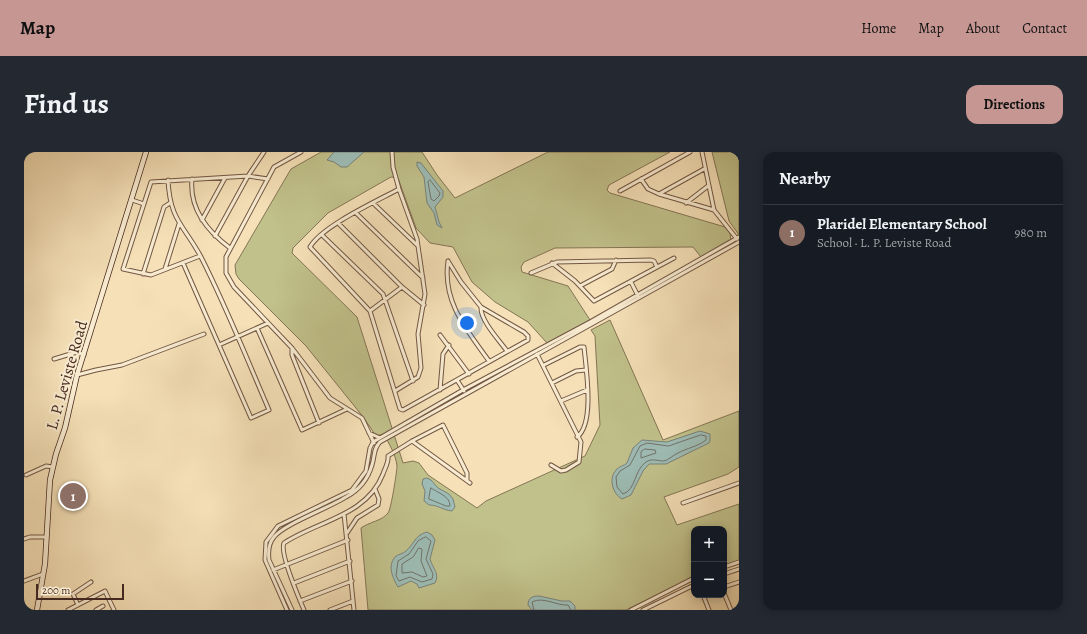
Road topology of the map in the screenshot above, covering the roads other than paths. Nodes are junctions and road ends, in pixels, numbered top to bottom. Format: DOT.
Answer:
graph roads {
  1 [pos="146,152"];
  2 [pos="263,152"];
  3 [pos="301,152"];
  4 [pos="392,152"];
  5 [pos="690,152"];
  6 [pos="702,152"];
  7 [pos="704,169"];
  8 [pos="248,176"];
  9 [pos="225,178"];
  10 [pos="192,179"];
  11 [pos="268,179"];
  12 [pos="641,179"];
  13 [pos="168,180"];
  14 [pos="708,186"];
  15 [pos="399,189"];
  16 [pos="620,191"];
  17 [pos="659,194"];
  18 [pos="132,200"];
  19 [pos="170,203"];
  20 [pos="373,203"];
  21 [pos="686,203"];
  22 [pos="144,204"];
  23 [pos="714,210"];
  24 [pos="356,213"];
  25 [pos="202,220"];
  26 [pos="338,223"];
  27 [pos="179,224"];
  28 [pos="322,234"];
  29 [pos="215,236"];
  30 [pos="738,240"];
  31 [pos="418,246"];
  32 [pos="230,248"];
  33 [pos="200,256"];
  34 [pos="674,258"];
  35 [pos="616,260"];
  36 [pos="183,263"];
  37 [pos="552,263"];
  38 [pos="657,268"];
  39 [pos="166,269"];
  40 [pos="143,274"];
  41 [pos="531,274"];
  42 [pos="423,278"];
  43 [pos="631,282"];
  44 [pos="580,286"];
  45 [pos="402,287"];
  46 [pos="638,296"];
  47 [pos="386,300"];
  48 [pos="424,306"];
  49 [pos="481,307"];
  50 [pos="370,311"];
  51 [pos="268,323"];
  52 [pos="257,328"];
  53 [pos="204,334"];
  54 [pos="440,335"];
  55 [pos="237,337"];
  56 [pos="449,345"];
  57 [pos="219,346"];
  58 [pos="292,348"];
  59 [pos="507,351"];
  60 [pos="535,351"];
  61 [pos="84,355"];
  62 [pos="538,355"];
  63 [pos="54,359"];
  64 [pos="489,361"];
  65 [pos="544,365"];
  66 [pos="586,370"];
  67 [pos="469,374"];
  68 [pos="77,375"];
  69 [pos="458,380"];
  70 [pos="413,381"];
  71 [pos="552,383"];
  72 [pos="440,390"];
  73 [pos="463,390"];
  74 [pos="587,390"];
  75 [pos="395,391"];
  76 [pos="465,394"];
  77 [pos="561,401"];
  78 [pos="347,408"];
  79 [pos="319,423"];
  80 [pos="368,433"];
  81 [pos="577,437"];
  82 [pos="380,438"];
  83 [pos="412,440"];
  84 [pos="373,442"];
  85 [pos="376,446"];
  86 [pos="551,465"];
  87 [pos="53,467"];
  88 [pos="26,475"];
  89 [pos="467,480"];
  90 [pos="470,483"];
  91 [pos="739,483"];
  92 [pos="375,489"];
  93 [pos="683,503"];
  94 [pos="344,514"];
  95 [pos="347,533"];
  96 [pos="46,537"];
  97 [pos="24,539"];
  98 [pos="348,540"];
  99 [pos="350,561"];
  100 [pos="739,562"];
  101 [pos="286,564"];
  102 [pos="727,566"];
  103 [pos="739,569"];
  104 [pos="273,570"];
  105 [pos="269,572"];
  106 [pos="727,573"];
  107 [pos="43,574"];
  108 [pos="691,580"];
  109 [pos="24,581"];
  110 [pos="352,581"];
  111 [pos="91,582"];
  112 [pos="739,582"];
  113 [pos="294,583"];
  114 [pos="691,586"];
  115 [pos="727,586"];
  116 [pos="704,598"];
  117 [pos="726,598"];
  118 [pos="300,601"];
  119 [pos="353,601"];
  120 [pos="78,605"];
  121 [pos="104,606"];
  122 [pos="37,610"];
  123 [pos="68,610"];
  124 [pos="96,610"];
  125 [pos="114,610"];
  126 [pos="287,610"];
  127 [pos="292,610"];
  128 [pos="304,610"];
  129 [pos="330,610"];
  130 [pos="354,610"];
  131 [pos="631,610"];
  132 [pos="643,610"];
  133 [pos="710,610"];
  134 [pos="731,610"];
  1 -- 18 [label="main road, L. P. Leviste Road"];
  2 -- 8 [label="street"];
  3 -- 11 [label="street"];
  4 -- 15 [label="street"];
  5 -- 12 [label="street"];
  6 -- 7 [label="street"];
  7 -- 14 [label="street"];
  7 -- 17 [label="street"];
  8 -- 9 [label="street"];
  8 -- 11 [label="street"];
  8 -- 29 [label="street"];
  9 -- 10 [label="street"];
  9 -- 25 [label="street"];
  10 -- 13 [label="street"];
  10 -- 25 [label="street"];
  11 -- 32 [label="street"];
  12 -- 16 [label="street"];
  12 -- 17 [label="street"];
  13 -- 19 [label="street"];
  13 -- 22 [label="street"];
  14 -- 21 [label="street"];
  14 -- 23 [label="street"];
  15 -- 20 [label="street"];
  15 -- 31 [label="street"];
  17 -- 21 [label="street"];
  18 -- 22 [label="street"];
  18 -- 61 [label="main road, L. P. Leviste Road"];
  19 -- 27 [label="street"];
  19 -- 40 [label="street"];
  20 -- 24 [label="street"];
  20 -- 31 [label="street"];
  21 -- 23 [label="street"];
  22 -- 40 [label="street"];
  23 -- 30 [label="street"];
  24 -- 26 [label="street"];
  24 -- 42 [label="street"];
  25 -- 29 [label="street"];
  26 -- 28 [label="street"];
  26 -- 45 [label="street"];
  27 -- 33 [label="street"];
  27 -- 39 [label="street"];
  28 -- 47 [label="street"];
  28 -- 50 [label="street"];
  29 -- 32 [label="street"];
  30 -- 46 [label="street"];
  31 -- 42 [label="street"];
  32 -- 51 [label="street"];
  33 -- 36 [label="street"];
  33 -- 55 [label="street"];
  34 -- 38 [label="street"];
  35 -- 37 [label="street"];
  35 -- 38 [label="street"];
  35 -- 44 [label="street"];
  36 -- 39 [label="street"];
  36 -- 57 [label="street"];
  37 -- 41 [label="street"];
  37 -- 44 [label="street"];
  38 -- 43 [label="street"];
  39 -- 40 [label="street"];
  42 -- 48 [label="street"];
  43 -- 44 [label="street"];
  43 -- 46 [label="street"];
  45 -- 47 [label="street"];
  45 -- 48 [label="street"];
  46 -- 60 [label="street"];
  46 -- 62 [label="street"];
  47 -- 50 [label="street"];
  47 -- 70 [label="street"];
  48 -- 70 [label="street"];
  49 -- 59 [label="street"];
  49 -- 59 [label="street"];
  49 -- 64 [label="street"];
  50 -- 75 [label="street"];
  51 -- 52 [label="street"];
  51 -- 58 [label="street"];
  52 -- 55 [label="street"];
  52 -- 79 [label="street"];
  53 -- 68 [label="street"];
  54 -- 56 [label="street"];
  55 -- 57 [label="street"];
  55 -- 57 [label="street"];
  56 -- 67 [label="street"];
  56 -- 72 [label="street"];
  58 -- 78 [label="street"];
  58 -- 79 [label="street"];
  59 -- 64 [label="street"];
  60 -- 62 [label="street"];
  60 -- 73 [label="street"];
  61 -- 63 [label="street"];
  61 -- 68 [label="main road, L. P. Leviste Road"];
  62 -- 65 [label="street"];
  62 -- 76 [label="street"];
  64 -- 67 [label="street"];
  65 -- 66 [label="street"];
  65 -- 71 [label="street"];
  66 -- 71 [label="street"];
  66 -- 74 [label="street"];
  67 -- 69 [label="street"];
  68 -- 87 [label="main road, L. P. Leviste Road"];
  69 -- 72 [label="street"];
  69 -- 73 [label="street"];
  70 -- 75 [label="street"];
  71 -- 77 [label="street"];
  72 -- 75 [label="street"];
  73 -- 76 [label="street"];
  73 -- 82 [label="street"];
  74 -- 77 [label="street"];
  74 -- 81 [label="street"];
  76 -- 85 [label="street"];
  77 -- 81 [label="street"];
  78 -- 79 [label="street"];
  78 -- 80 [label="street"];
  80 -- 82 [label="street"];
  80 -- 84 [label="street"];
  81 -- 86 [label="street"];
  82 -- 84 [label="street"];
  83 -- 89 [label="street"];
  83 -- 89 [label="street"];
  83 -- 92 [label="street"];
  84 -- 85 [label="street"];
  84 -- 105 [label="street"];
  85 -- 104 [label="street"];
  87 -- 88 [label="street"];
  87 -- 96 [label="main road, L. P. Leviste Road"];
  89 -- 90 [label="street"];
  91 -- 93 [label="street"];
  92 -- 94 [label="street"];
  92 -- 95 [label="street"];
  94 -- 95 [label="street"];
  94 -- 101 [label="street"];
  95 -- 98 [label="street"];
  96 -- 97 [label="street"];
  96 -- 107 [label="main road, L. P. Leviste Road"];
  98 -- 99 [label="street"];
  98 -- 101 [label="street"];
  99 -- 110 [label="street"];
  99 -- 113 [label="street"];
  100 -- 102 [label="street"];
  101 -- 104 [label="street"];
  101 -- 113 [label="street"];
  103 -- 106 [label="street"];
  104 -- 105 [label="street"];
  104 -- 127 [label="street"];
  105 -- 126 [label="street"];
  107 -- 109 [label="street"];
  107 -- 122 [label="main road, L. P. Leviste Road"];
  108 -- 131 [label="street"];
  110 -- 118 [label="street"];
  110 -- 119 [label="street"];
  111 -- 120 [label="street"];
  112 -- 115 [label="street"];
  113 -- 118 [label="street"];
  114 -- 132 [label="street"];
  116 -- 133 [label="street"];
  117 -- 134 [label="street"];
  118 -- 128 [label="street"];
  119 -- 129 [label="street"];
  119 -- 130 [label="street"];
  120 -- 123 [label="street"];
  120 -- 125 [label="street"];
  121 -- 124 [label="street"];
}
